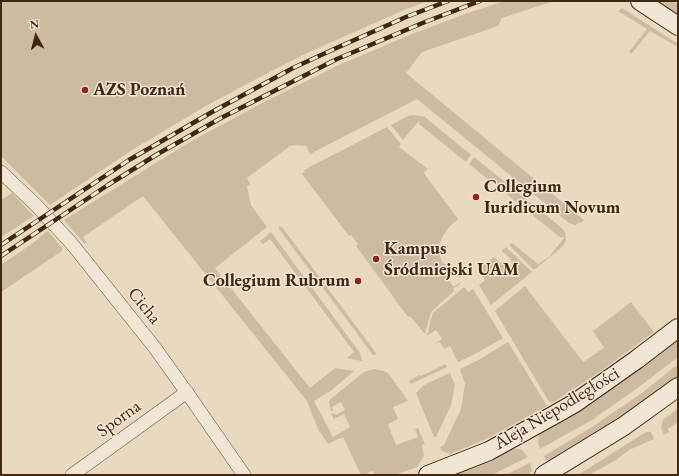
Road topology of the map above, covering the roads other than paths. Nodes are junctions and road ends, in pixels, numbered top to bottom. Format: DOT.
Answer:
graph roads {
  1 [pos="640,1"];
  2 [pos="678,26"];
  3 [pos="1,172"];
  4 [pos="678,328"];
  5 [pos="678,387"];
  6 [pos="187,392"];
  7 [pos="72,475"];
  8 [pos="244,475"];
  9 [pos="428,475"];
  10 [pos="544,475"];
  1 -- 2 [label="street"];
  3 -- 6 [label="street, Cicha"];
  4 -- 9 [label="street, Aleja Niepodległości"];
  5 -- 10 [label="street"];
  6 -- 7 [label="street, Sporna"];
  6 -- 8 [label="street, Cicha"];
}
